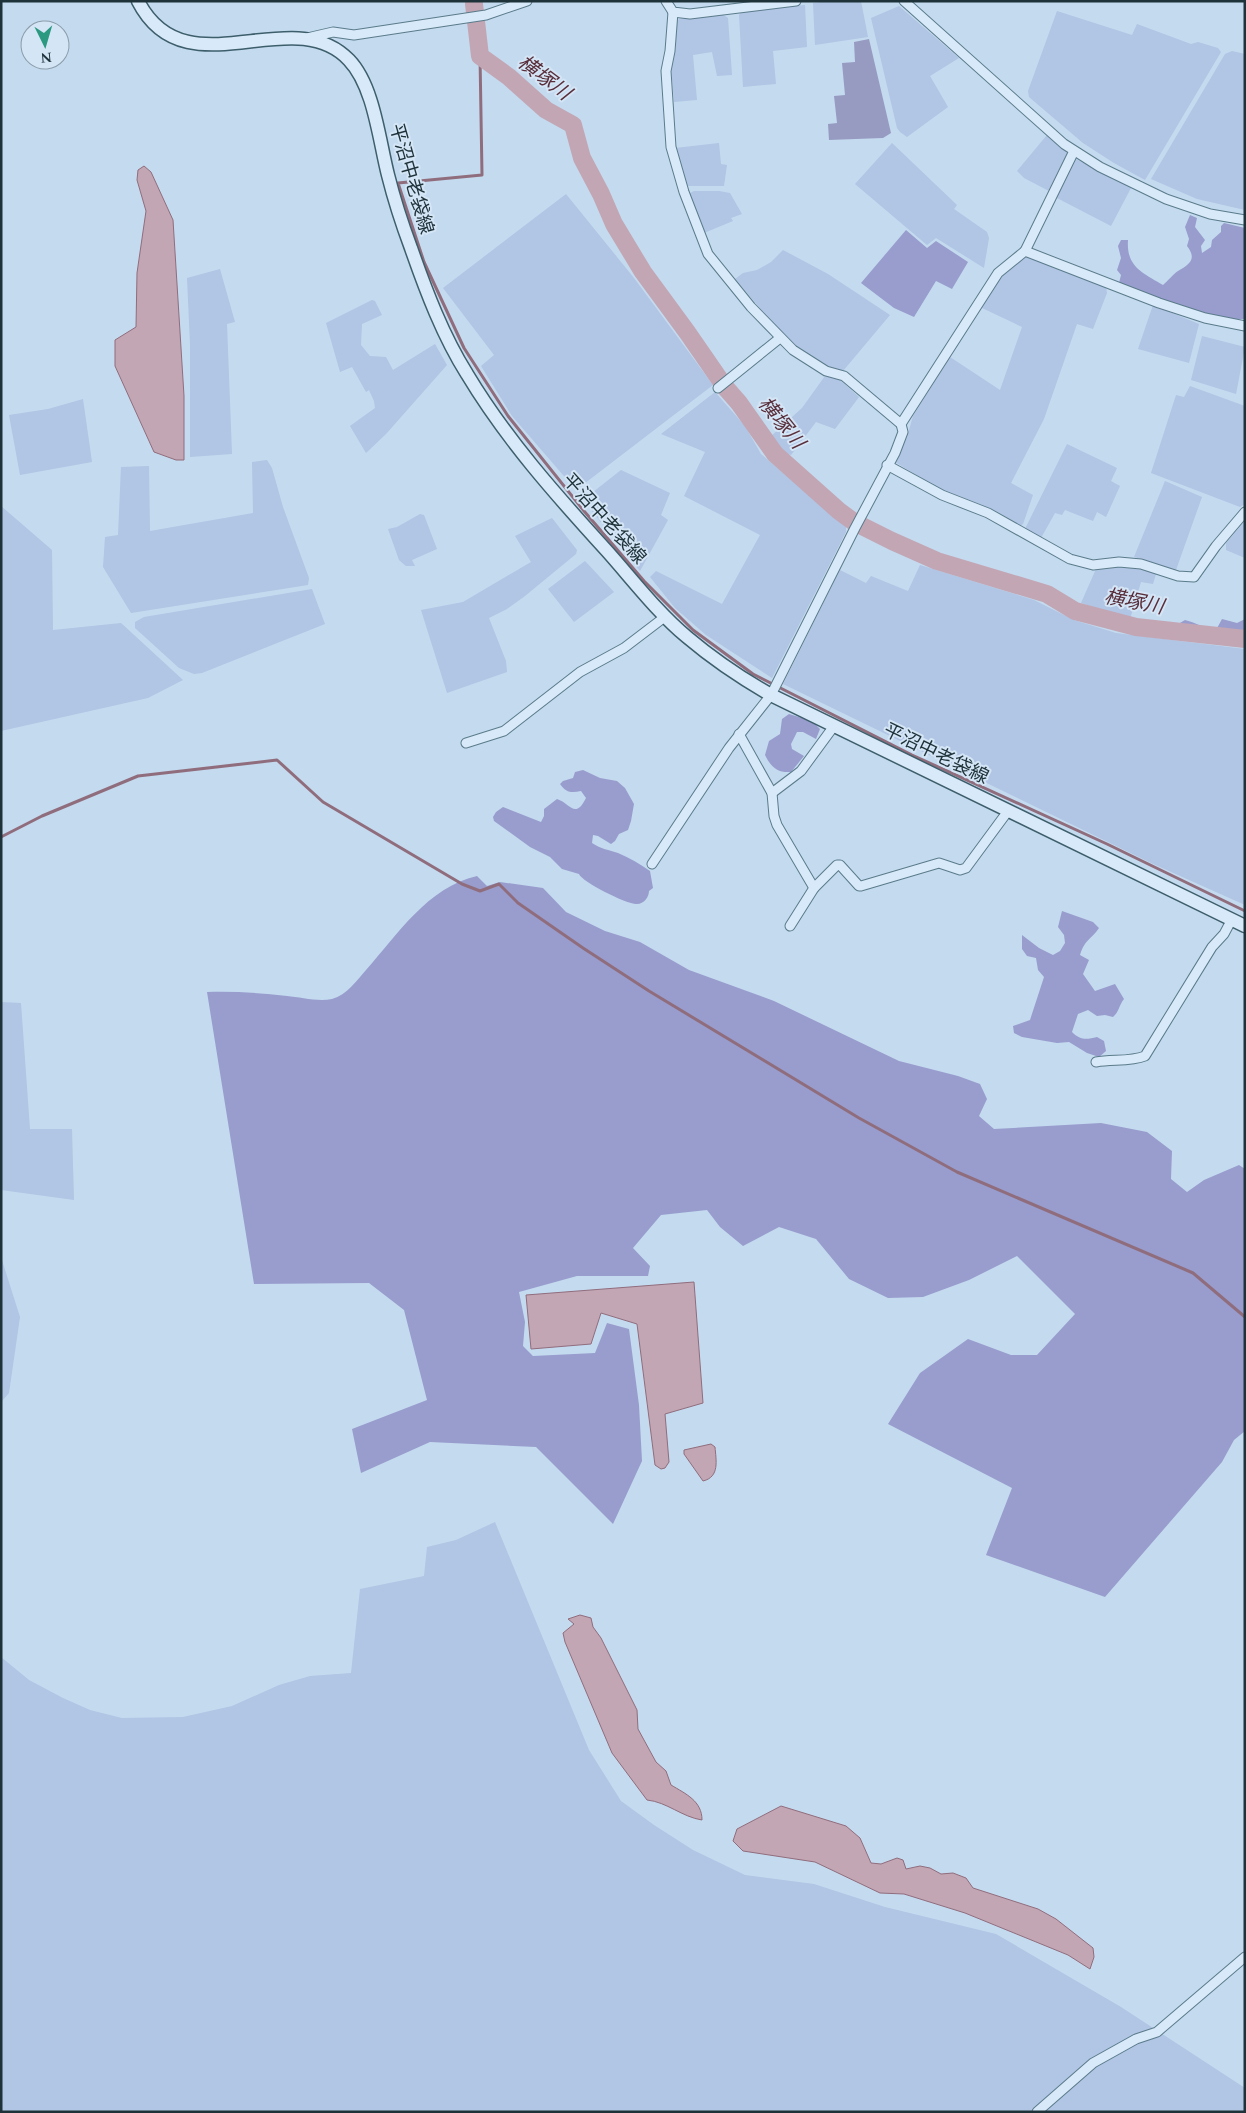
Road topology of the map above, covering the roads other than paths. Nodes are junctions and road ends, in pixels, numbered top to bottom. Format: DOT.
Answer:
graph roads {
  1 [pos="138,1"];
  2 [pos="527,1"];
  3 [pos="666,1"];
  4 [pos="796,1"];
  5 [pos="904,1"];
  6 [pos="673,12"];
  7 [pos="337,32"];
  8 [pos="307,38"];
  9 [pos="333,46"];
  10 [pos="1074,150"];
  11 [pos="1245,220"];
  12 [pos="1025,251"];
  13 [pos="1245,326"];
  14 [pos="780,338"];
  15 [pos="718,388"];
  16 [pos="901,424"];
  17 [pos="888,465"];
  18 [pos="1245,512"];
  19 [pos="666,616"];
  20 [pos="771,695"];
  21 [pos="834,726"];
  22 [pos="739,734"];
  23 [pos="466,743"];
  24 [pos="772,793"];
  25 [pos="1008,811"];
  26 [pos="652,864"];
  27 [pos="814,888"];
  28 [pos="1232,920"];
  29 [pos="790,926"];
  30 [pos="1245,926"];
  31 [pos="1096,1062"];
  32 [pos="1245,1957"];
  33 [pos="1037,2112"];
  1 -- 8 [label="main road, 平沼中老袋線"];
  2 -- 7 [label="street"];
  3 -- 6 [label="street"];
  4 -- 6 [label="street"];
  5 -- 10 [label="street"];
  6 -- 14 [label="street"];
  7 -- 8 [label="street"];
  7 -- 9 [label="street"];
  8 -- 9 [label="main road, 平沼中老袋線"];
  9 -- 19 [label="main road, 平沼中老袋線"];
  10 -- 11 [label="street"];
  10 -- 12 [label="street"];
  12 -- 13 [label="street"];
  12 -- 16 [label="street"];
  14 -- 15 [label="street"];
  14 -- 16 [label="street"];
  16 -- 17 [label="street"];
  17 -- 18 [label="street"];
  17 -- 20 [label="street"];
  19 -- 20 [label="main road, 平沼中老袋線"];
  19 -- 23 [label="street"];
  20 -- 21 [label="main road, 平沼中老袋線"];
  20 -- 22 [label="street"];
  21 -- 24 [label="street"];
  21 -- 25 [label="main road, 平沼中老袋線"];
  22 -- 24 [label="street"];
  22 -- 26 [label="street"];
  24 -- 27 [label="street"];
  25 -- 27 [label="street"];
  25 -- 28 [label="main road, 平沼中老袋線"];
  27 -- 29 [label="street"];
  28 -- 30 [label="main road, 平沼中老袋線"];
  28 -- 31 [label="street"];
  32 -- 33 [label="street"];
}
